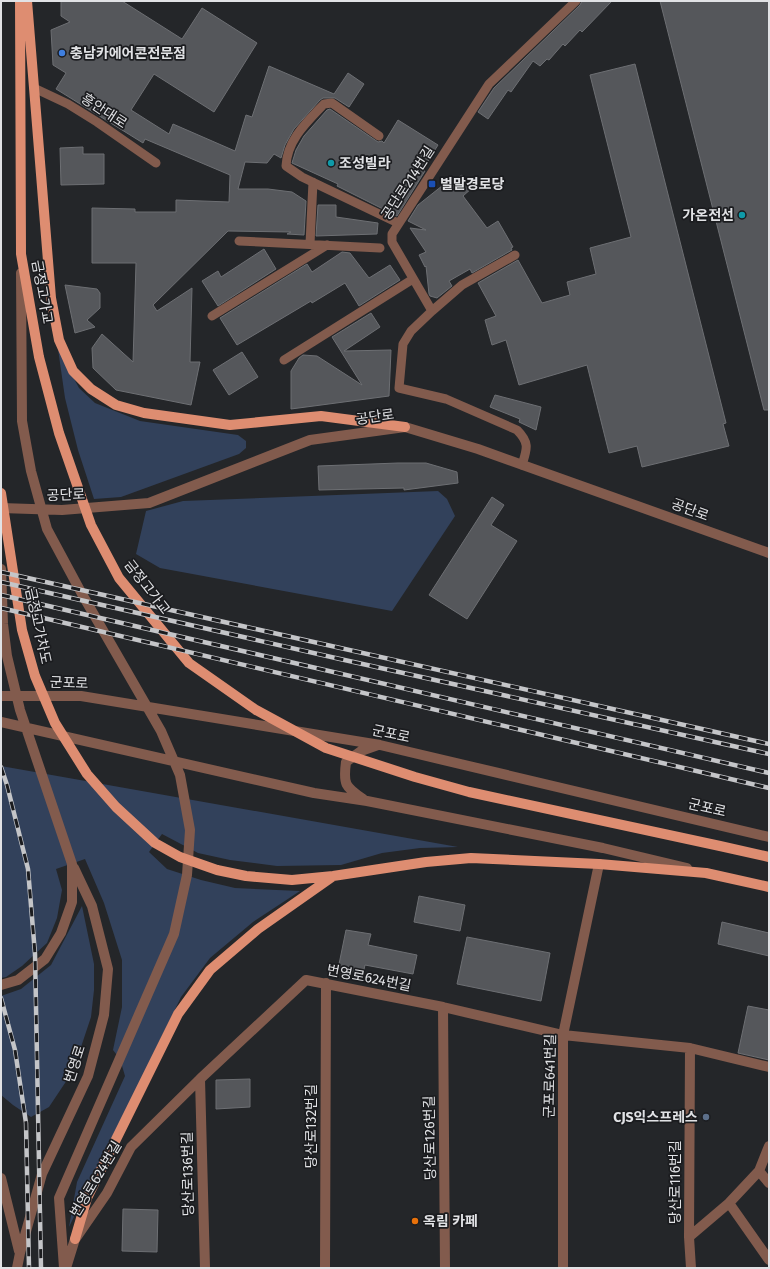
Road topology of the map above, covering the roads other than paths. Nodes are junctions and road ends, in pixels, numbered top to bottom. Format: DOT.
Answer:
graph roads {
  1 [pos="20,1"];
  2 [pos="27,1"];
  3 [pos="576,1"];
  4 [pos="34,88"];
  5 [pos="379,136"];
  6 [pos="156,163"];
  7 [pos="313,182"];
  8 [pos="398,223"];
  9 [pos="239,241"];
  10 [pos="310,244"];
  11 [pos="327,245"];
  12 [pos="380,248"];
  13 [pos="21,254"];
  14 [pos="515,255"];
  15 [pos="413,279"];
  16 [pos="432,311"];
  17 [pos="212,316"];
  18 [pos="284,360"];
  19 [pos="405,427"];
  20 [pos="522,465"];
  21 [pos="1,494"];
  22 [pos="1,508"];
  23 [pos="769,554"];
  24 [pos="1,569"];
  25 [pos="1,696"];
  26 [pos="1,722"];
  27 [pos="380,745"];
  28 [pos="367,801"];
  29 [pos="769,837"];
  30 [pos="769,857"];
  31 [pos="72,864"];
  32 [pos="599,864"];
  33 [pos="706,873"];
  34 [pos="333,876"];
  35 [pos="769,887"];
  36 [pos="326,983"];
  37 [pos="1,985"];
  38 [pos="443,1007"];
  39 [pos="563,1035"];
  40 [pos="690,1048"];
  41 [pos="769,1067"];
  42 [pos="200,1079"];
  43 [pos="769,1146"];
  44 [pos="759,1171"];
  45 [pos="1,1178"];
  46 [pos="769,1183"];
  47 [pos="729,1203"];
  48 [pos="689,1237"];
  49 [pos="75,1239"];
  50 [pos="20,1253"];
  51 [pos="769,1260"];
  52 [pos="17,1268"];
  53 [pos="65,1268"];
  54 [pos="205,1268"];
  55 [pos="325,1268"];
  56 [pos="445,1268"];
  57 [pos="563,1268"];
  58 [pos="691,1268"];
  1 -- 13 [label="main road"];
  2 -- 4 [label="main road"];
  3 -- 8 [label="lane, 공단로214번길"];
  4 -- 6 [label="lane, 흥안대로"];
  4 -- 19 [label="main road"];
  5 -- 7 [label="lane"];
  7 -- 8 [label="lane"];
  7 -- 10 [label="lane"];
  8 -- 15 [label="lane, 공단로214번길"];
  9 -- 10 [label="lane"];
  10 -- 11 [label="lane"];
  11 -- 12 [label="lane"];
  11 -- 17 [label="lane"];
  13 -- 30 [label="main road, 금정고가교"];
  13 -- 53 [label="street"];
  14 -- 16 [label="lane"];
  15 -- 16 [label="lane, 공단로214번길"];
  15 -- 18 [label="lane"];
  16 -- 20 [label="lane"];
  19 -- 20 [label="street, 공단로"];
  19 -- 22 [label="street, 공단로"];
  20 -- 23 [label="street, 공단로"];
  21 -- 34 [label="main road, 금정고가차도"];
  24 -- 31 [label="street"];
  25 -- 27 [label="street, 군포로"];
  26 -- 28 [label="street"];
  27 -- 28 [label="street"];
  27 -- 29 [label="street, 군포로"];
  28 -- 33 [label="street"];
  31 -- 37 [label="street"];
  31 -- 50 [label="street, 번영로"];
  32 -- 33 [label="main road"];
  32 -- 34 [label="main road"];
  32 -- 39 [label="street, 군포로641번길"];
  33 -- 35 [label="main road"];
  34 -- 49 [label="main road"];
  36 -- 38 [label="street, 번영로624번길"];
  36 -- 42 [label="street, 번영로624번길"];
  36 -- 55 [label="street, 당산로132번길"];
  38 -- 39 [label="street, 번영로624번길"];
  38 -- 56 [label="street, 당산로126번길"];
  39 -- 40 [label="street, 번영로624번길"];
  39 -- 57 [label="street, 군포로641번길"];
  40 -- 41 [label="street, 번영로624번길"];
  40 -- 48 [label="street, 당산로116번길"];
  42 -- 49 [label="street, 번영로624번길"];
  42 -- 54 [label="street, 당산로136번길"];
  43 -- 44 [label="street"];
  44 -- 46 [label="street"];
  44 -- 47 [label="street"];
  45 -- 50 [label="street"];
  47 -- 48 [label="street"];
  47 -- 51 [label="street"];
  48 -- 58 [label="street, 당산로116번길"];
  49 -- 53 [label="street, 번영로624번길"];
  50 -- 52 [label="street, 번영로"];
}
